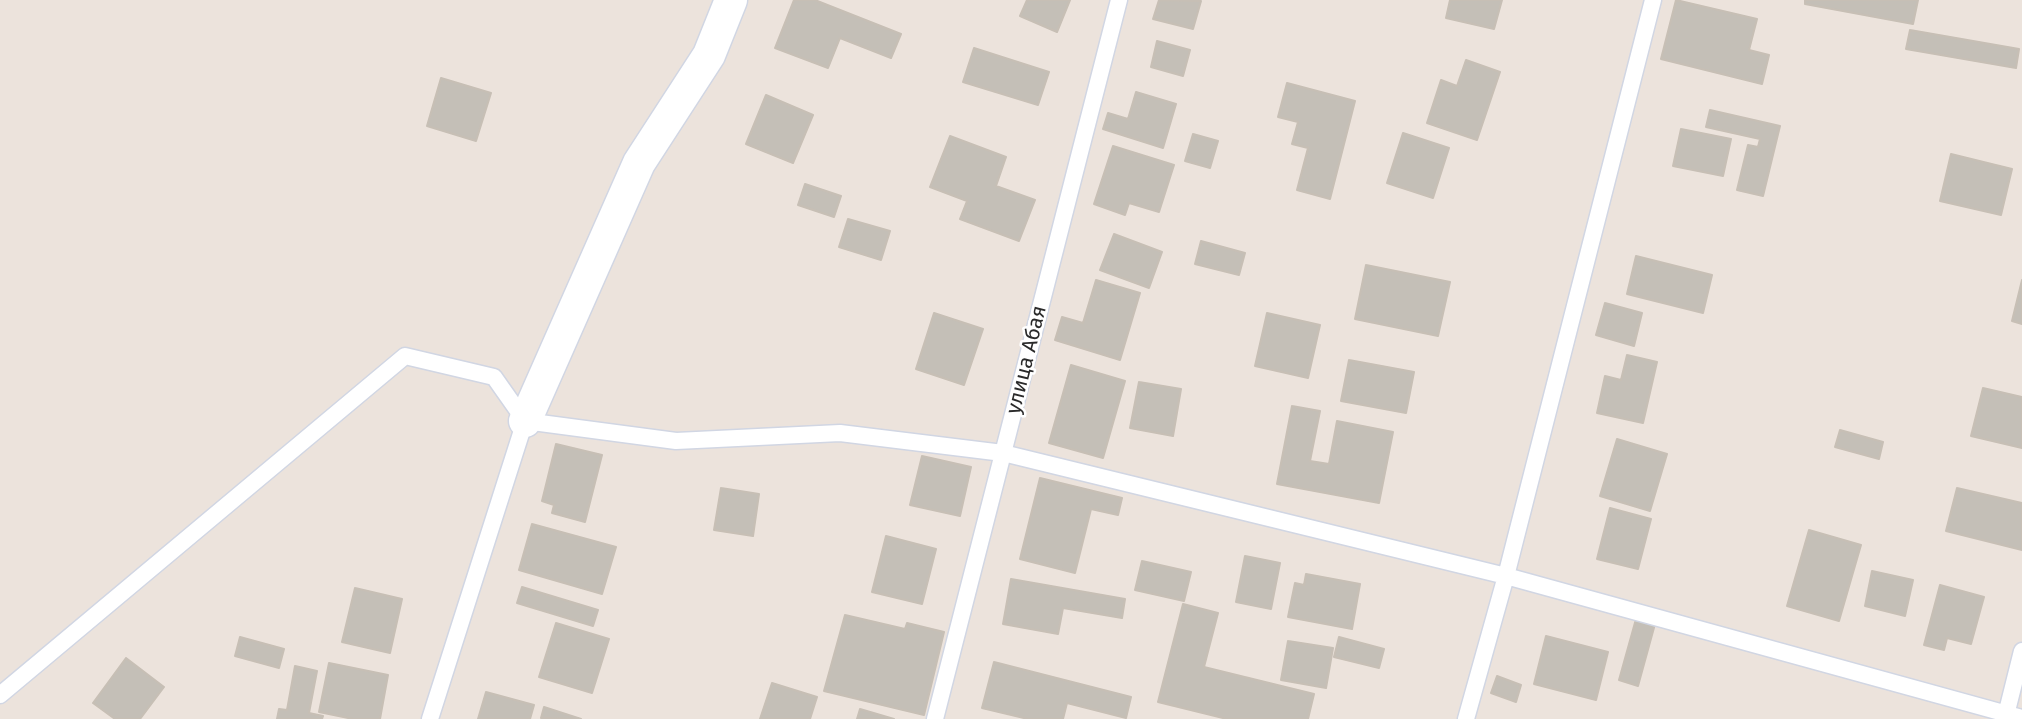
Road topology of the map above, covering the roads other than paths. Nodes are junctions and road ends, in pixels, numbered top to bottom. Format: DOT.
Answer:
graph roads {
  1 [pos="731,0"];
  2 [pos="1119,0"];
  3 [pos="1653,0"];
  4 [pos="525,421"];
  5 [pos="1003,453"];
  6 [pos="1507,576"];
  7 [pos="2022,651"];
  8 [pos="0,695"];
  9 [pos="2011,717"];
  10 [pos="430,719"];
  11 [pos="935,719"];
  12 [pos="1466,719"];
  1 -- 4 [label="street"];
  2 -- 5 [label="lane, улица Абая"];
  3 -- 6 [label="lane"];
  4 -- 5 [label="lane"];
  4 -- 8 [label="lane"];
  4 -- 10 [label="lane"];
  5 -- 6 [label="lane"];
  5 -- 11 [label="lane, улица Абая"];
  6 -- 9 [label="lane"];
  6 -- 12 [label="lane"];
  7 -- 9 [label="lane"];
}
